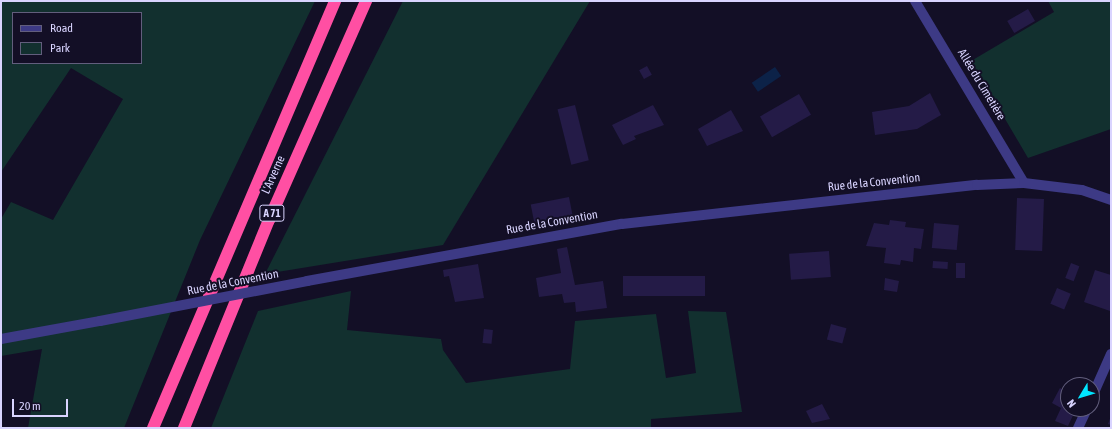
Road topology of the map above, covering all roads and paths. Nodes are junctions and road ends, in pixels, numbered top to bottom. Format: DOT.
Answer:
graph roads {
  1 [pos="335,1"];
  2 [pos="366,1"];
  3 [pos="915,1"];
  4 [pos="1024,183"];
  5 [pos="1111,200"];
  6 [pos="1,339"];
  7 [pos="1111,354"];
  8 [pos="1100,379"];
  9 [pos="1083,417"];
  10 [pos="153,428"];
  11 [pos="184,428"];
  12 [pos="1078,428"];
  1 -- 10 [label="highway, L'Arverne / A 71"];
  2 -- 11 [label="highway, L'Arverne / A 71"];
  3 -- 4 [label="street, Allée du Cimetière"];
  4 -- 5 [label="street, Rue de la Convention"];
  4 -- 6 [label="street, Rue de la Convention, bridge"];
  7 -- 8 [label="street"];
  9 -- 12 [label="street"];
}
